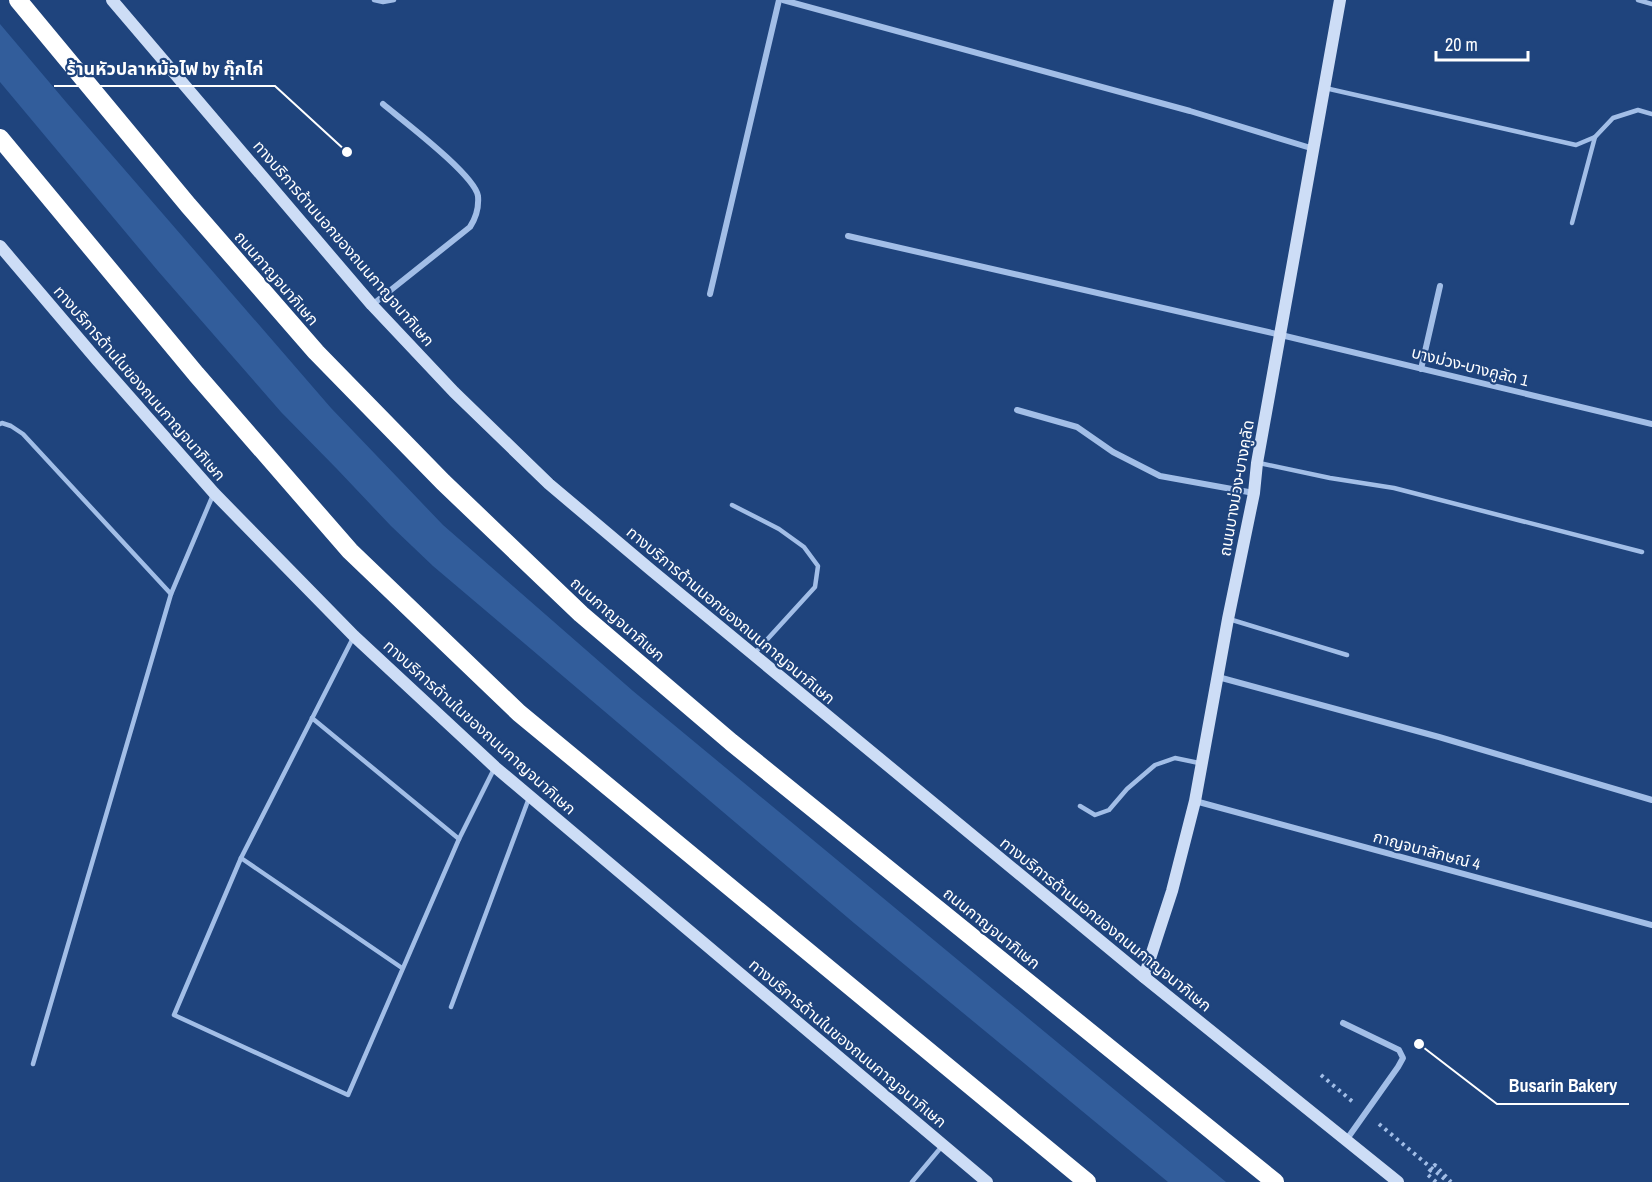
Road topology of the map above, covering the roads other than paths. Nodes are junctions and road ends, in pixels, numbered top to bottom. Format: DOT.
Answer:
graph roads {
  1 [pos="18,0"];
  2 [pos="112,0"];
  3 [pos="374,0"];
  4 [pos="394,0"];
  5 [pos="781,0"];
  6 [pos="1340,0"];
  7 [pos="1638,0"];
  8 [pos="1652,4"];
  9 [pos="1325,88"];
  10 [pos="383,104"];
  11 [pos="1652,114"];
  12 [pos="1595,137"];
  13 [pos="0,138"];
  14 [pos="1315,149"];
  15 [pos="1572,223"];
  16 [pos="848,236"];
  17 [pos="2,251"];
  18 [pos="1440,286"];
  19 [pos="710,294"];
  20 [pos="372,305"];
  21 [pos="1281,335"];
  22 [pos="1421,369"];
  23 [pos="1017,410"];
  24 [pos="0,424"];
  25 [pos="1652,424"];
  26 [pos="1257,463"];
  27 [pos="214,493"];
  28 [pos="1254,493"];
  29 [pos="732,505"];
  30 [pos="1642,552"];
  31 [pos="171,594"];
  32 [pos="1228,619"];
  33 [pos="354,636"];
  34 [pos="753,655"];
  35 [pos="1347,656"];
  36 [pos="1218,677"];
  37 [pos="312,718"];
  38 [pos="1202,763"];
  39 [pos="495,767"];
  40 [pos="530,796"];
  41 [pos="1652,800"];
  42 [pos="1195,801"];
  43 [pos="1080,806"];
  44 [pos="459,839"];
  45 [pos="241,858"];
  46 [pos="1652,925"];
  47 [pos="402,968"];
  48 [pos="1144,977"];
  49 [pos="452,1007"];
  50 [pos="1343,1023"];
  51 [pos="33,1064"];
  52 [pos="1347,1139"];
  53 [pos="943,1145"];
  54 [pos="912,1182"];
  55 [pos="987,1182"];
  56 [pos="1087,1182"];
  57 [pos="1275,1182"];
  58 [pos="1398,1182"];
  1 -- 57 [label="highway, ถนนกาญจนาภิเษก"];
  2 -- 20 [label="main road, ทางบริการด้านนอกของถนนกาญจนาภิเษก"];
  3 -- 4 [label="lane"];
  5 -- 14 [label="street"];
  5 -- 19 [label="street"];
  6 -- 9 [label="main road, ถนนบางม่วง-บางคูลัด"];
  7 -- 8 [label="lane"];
  9 -- 12 [label="lane"];
  9 -- 14 [label="main road, ถนนบางม่วง-บางคูลัด"];
  10 -- 20 [label="street"];
  11 -- 12 [label="lane"];
  12 -- 15 [label="lane"];
  13 -- 56 [label="highway"];
  14 -- 21 [label="main road, ถนนบางม่วง-บางคูลัด"];
  16 -- 21 [label="street, บางม่วง-บางคูลัด 1"];
  17 -- 27 [label="main road, ทางบริการด้านในของถนนกาญจนาภิเษก"];
  18 -- 22 [label="street"];
  20 -- 34 [label="main road, ทางบริการด้านนอกของถนนกาญจนาภิเษก"];
  21 -- 22 [label="street, บางม่วง-บางคูลัด 1"];
  21 -- 26 [label="main road, ถนนบางม่วง-บางคูลัด"];
  22 -- 25 [label="street, บางม่วง-บางคูลัด 1"];
  23 -- 28 [label="street"];
  24 -- 31 [label="lane"];
  26 -- 28 [label="main road, ถนนบางม่วง-บางคูลัด"];
  26 -- 30 [label="lane"];
  27 -- 31 [label="lane"];
  27 -- 33 [label="main road, ทางบริการด้านในของถนนกาญจนาภิเษก"];
  28 -- 32 [label="main road, ถนนบางม่วง-บางคูลัด"];
  29 -- 34 [label="lane"];
  31 -- 51 [label="lane"];
  32 -- 35 [label="lane"];
  32 -- 36 [label="main road, ถนนบางม่วง-บางคูลัด"];
  33 -- 37 [label="lane"];
  33 -- 39 [label="main road, ทางบริการด้านในของถนนกาญจนาภิเษก"];
  34 -- 48 [label="main road, ทางบริการด้านนอกของถนนกาญจนาภิเษก"];
  36 -- 38 [label="main road, ถนนบางม่วง-บางคูลัด"];
  36 -- 41 [label="street"];
  37 -- 44 [label="lane"];
  37 -- 45 [label="lane"];
  38 -- 42 [label="main road, ถนนบางม่วง-บางคูลัด"];
  38 -- 43 [label="lane"];
  39 -- 40 [label="main road, ทางบริการด้านในของถนนกาญจนาภิเษก"];
  39 -- 44 [label="lane"];
  40 -- 49 [label="lane"];
  40 -- 53 [label="main road, ทางบริการด้านในของถนนกาญจนาภิเษก"];
  42 -- 46 [label="street, กาญจนาลักษณ์ 4"];
  42 -- 48 [label="main road, ถนนบางม่วง-บางคูลัด"];
  44 -- 47 [label="lane"];
  45 -- 47 [label="lane"];
  45 -- 47 [label="lane"];
  48 -- 52 [label="main road, ทางบริการด้านนอกของถนนกาญจนาภิเษก"];
  50 -- 52 [label="street"];
  52 -- 58 [label="main road, ทางบริการด้านนอกของถนนกาญจนาภิเษก"];
  53 -- 54 [label="lane"];
  53 -- 55 [label="main road, ทางบริการด้านในของถนนกาญจนาภิเษก"];
}
